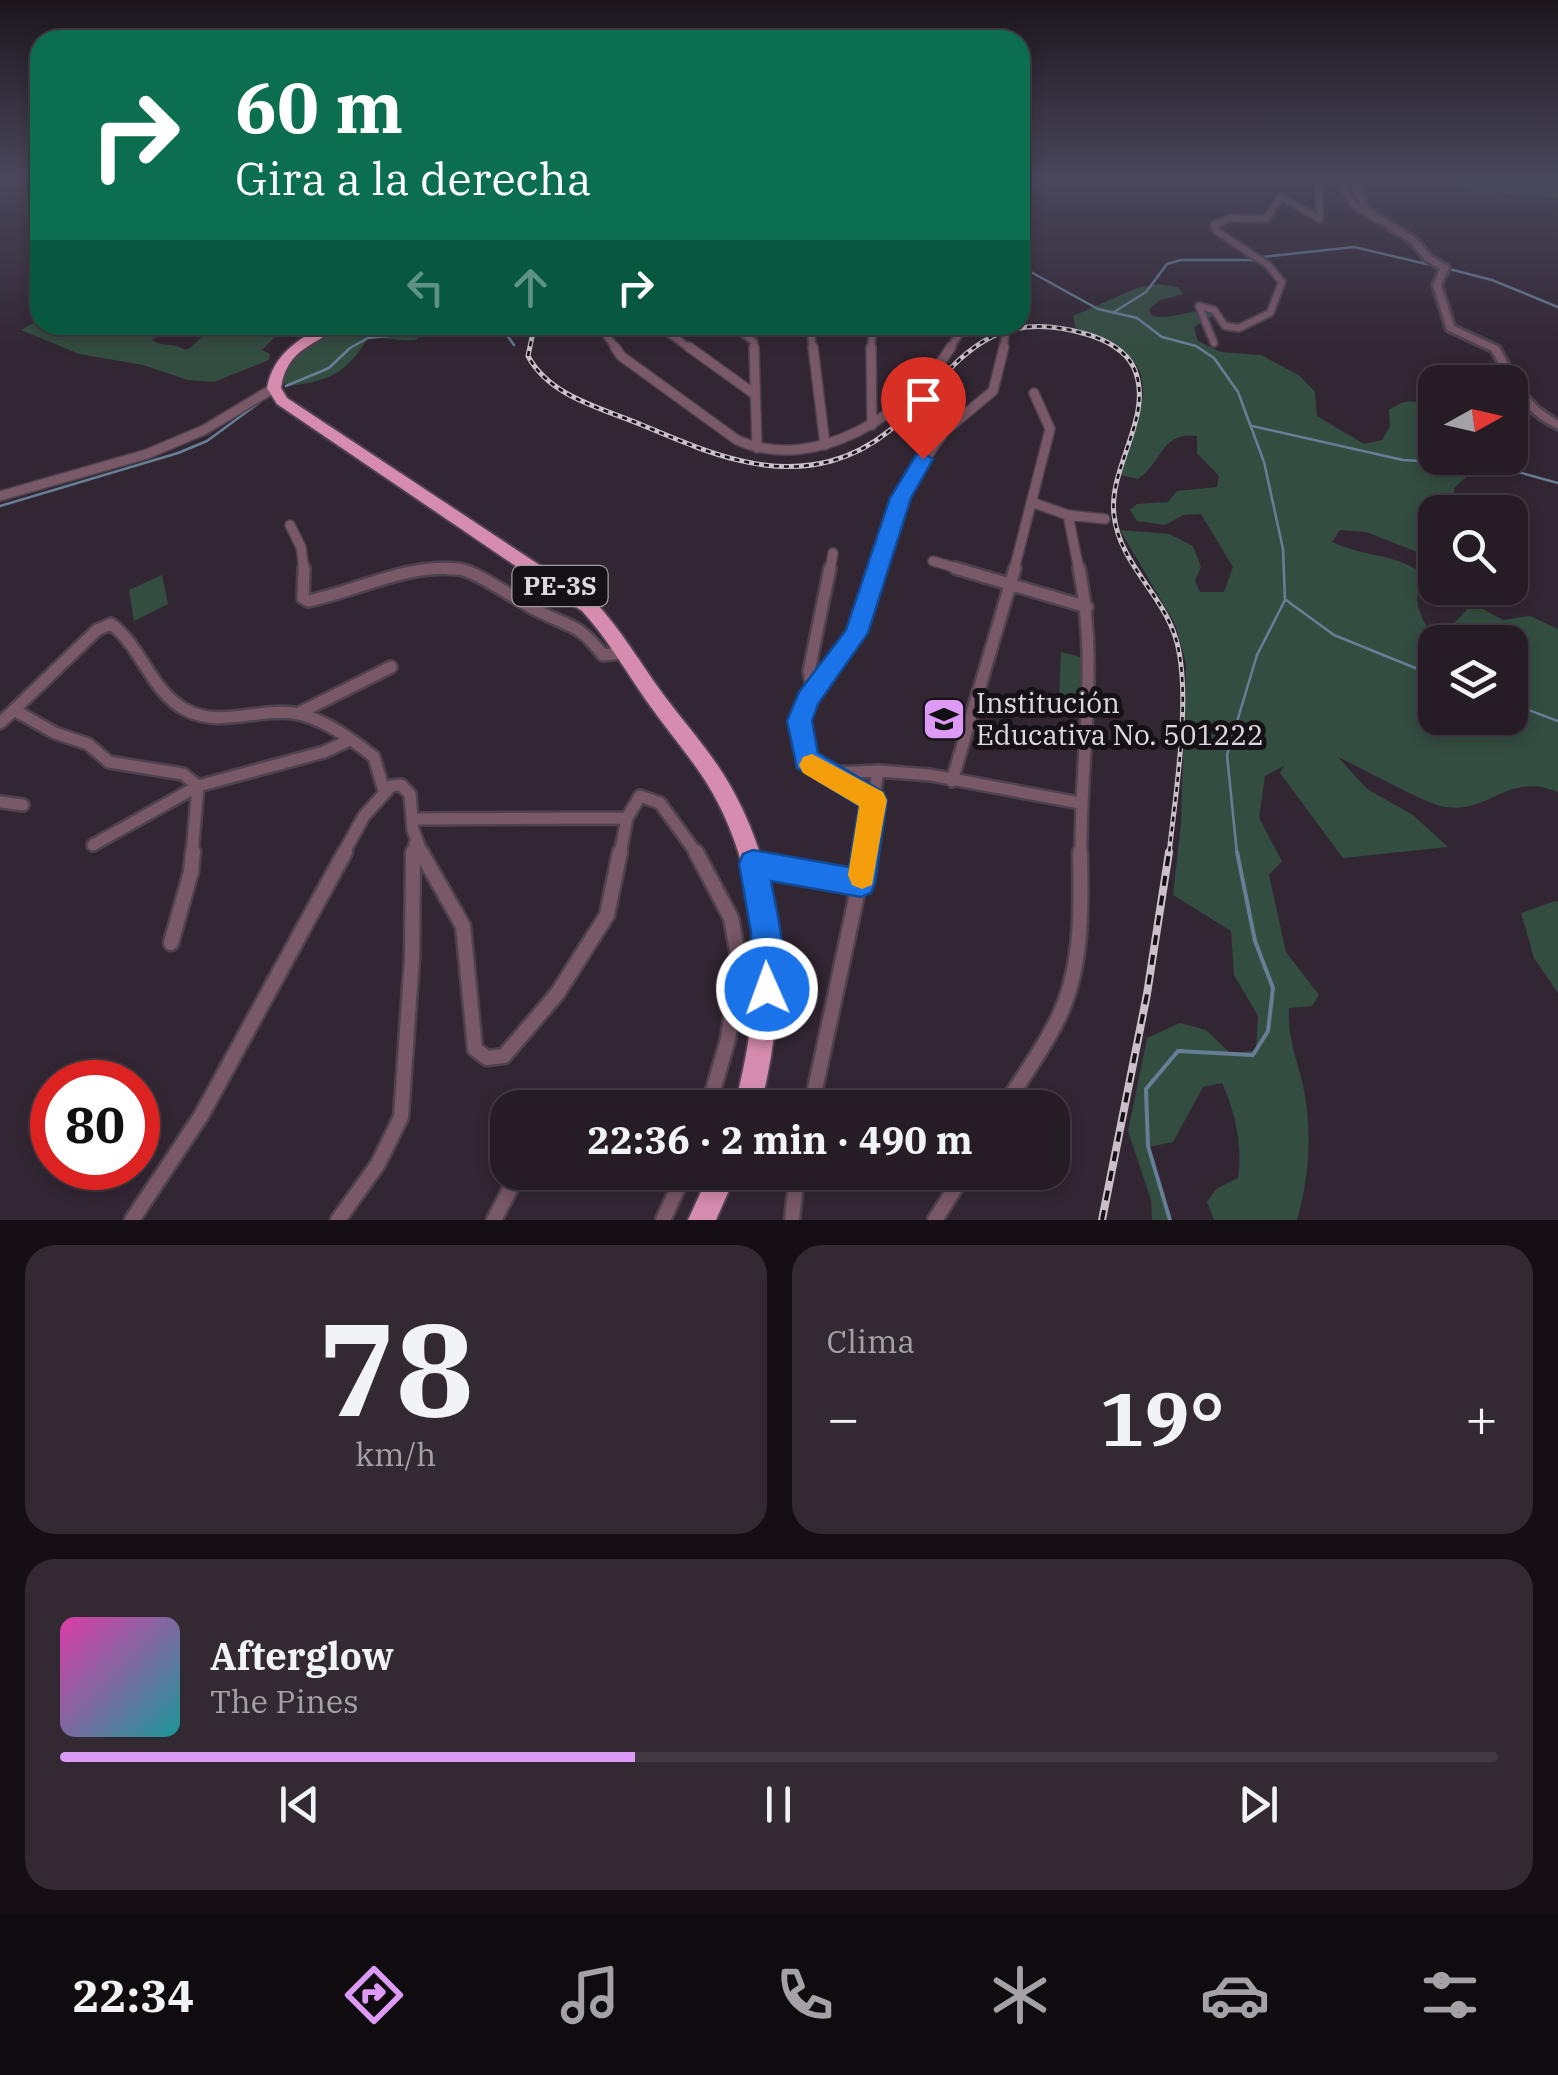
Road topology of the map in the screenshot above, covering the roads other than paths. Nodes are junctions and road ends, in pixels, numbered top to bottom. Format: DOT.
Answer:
graph roads {
  1 [pos="1222,235"];
  2 [pos="1402,235"];
  3 [pos="318,335"];
  4 [pos="608,335"];
  5 [pos="672,335"];
  6 [pos="745,335"];
  7 [pos="811,335"];
  8 [pos="871,335"];
  9 [pos="958,335"];
  10 [pos="1005,335"];
  11 [pos="1214,344"];
  12 [pos="274,388"];
  13 [pos="1034,392"];
  14 [pos="754,393"];
  15 [pos="872,425"];
  16 [pos="1558,426"];
  17 [pos="825,445"];
  18 [pos="757,448"];
  19 [pos="0,496"];
  20 [pos="1031,502"];
  21 [pos="1068,515"];
  22 [pos="1105,519"];
  23 [pos="290,525"];
  24 [pos="833,553"];
  25 [pos="933,562"];
  26 [pos="1010,586"];
  27 [pos="1087,607"];
  28 [pos="622,654"];
  29 [pos="391,667"];
  30 [pos="812,693"];
  31 [pos="14,710"];
  32 [pos="298,713"];
  33 [pos="0,723"];
  34 [pos="350,740"];
  35 [pos="815,768"];
  36 [pos="878,771"];
  37 [pos="952,781"];
  38 [pos="198,786"];
  39 [pos="384,791"];
  40 [pos="873,800"];
  41 [pos="0,802"];
  42 [pos="1080,802"];
  43 [pos="22,805"];
  44 [pos="627,818"];
  45 [pos="412,819"];
  46 [pos="417,840"];
  47 [pos="92,845"];
  48 [pos="753,864"];
  49 [pos="861,883"];
  50 [pos="172,943"];
  51 [pos="739,961"];
  52 [pos="767,962"];
  53 [pos="713,1090"];
  54 [pos="751,1090"];
  55 [pos="816,1090"];
  56 [pos="1014,1090"];
  57 [pos="510,1190"];
  58 [pos="677,1190"];
  59 [pos="716,1190"];
  60 [pos="793,1190"];
  61 [pos="954,1190"];
  62 [pos="132,1220"];
  63 [pos="338,1220"];
  64 [pos="494,1220"];
  65 [pos="663,1220"];
  66 [pos="702,1220"];
  67 [pos="792,1220"];
  68 [pos="935,1220"];
  1 -- 11 [label="street"];
  2 -- 16 [label="street"];
  3 -- 12 [label="highway"];
  4 -- 18 [label="street"];
  5 -- 14 [label="street"];
  6 -- 14 [label="street"];
  7 -- 17 [label="street"];
  8 -- 15 [label="street"];
  9 -- 15 [label="street"];
  10 -- 30 [label="street"];
  12 -- 19 [label="street"];
  12 -- 28 [label="highway, PE-3S"];
  13 -- 20 [label="street"];
  14 -- 18 [label="street"];
  15 -- 17 [label="street"];
  17 -- 18 [label="street"];
  20 -- 21 [label="street"];
  20 -- 26 [label="street"];
  21 -- 22 [label="street"];
  21 -- 27 [label="street"];
  23 -- 28 [label="street"];
  24 -- 30 [label="street"];
  25 -- 26 [label="street"];
  26 -- 27 [label="street"];
  26 -- 37 [label="street"];
  27 -- 42 [label="street"];
  28 -- 48 [label="highway, PE-3S"];
  29 -- 32 [label="street"];
  30 -- 35 [label="street"];
  31 -- 32 [label="street"];
  31 -- 33 [label="street"];
  31 -- 38 [label="street"];
  32 -- 34 [label="street"];
  34 -- 38 [label="street"];
  34 -- 39 [label="street"];
  35 -- 36 [label="street"];
  35 -- 40 [label="street"];
  36 -- 37 [label="street"];
  36 -- 40 [label="street"];
  37 -- 42 [label="street"];
  38 -- 47 [label="street"];
  38 -- 50 [label="street"];
  39 -- 45 [label="street"];
  39 -- 62 [label="street"];
  40 -- 49 [label="street"];
  41 -- 43 [label="street"];
  42 -- 56 [label="street"];
  44 -- 45 [label="street"];
  44 -- 46 [label="street"];
  44 -- 51 [label="street"];
  45 -- 46 [label="street"];
  46 -- 63 [label="street"];
  48 -- 49 [label="street"];
  48 -- 52 [label="highway, PE-3S"];
  49 -- 55 [label="street"];
  51 -- 52 [label="street"];
  51 -- 53 [label="street"];
  52 -- 54 [label="highway, PE-3S"];
  57 -- 64 [label="street"];
  58 -- 65 [label="street"];
  59 -- 66 [label="highway"];
  60 -- 67 [label="street"];
  61 -- 68 [label="street"];
}
